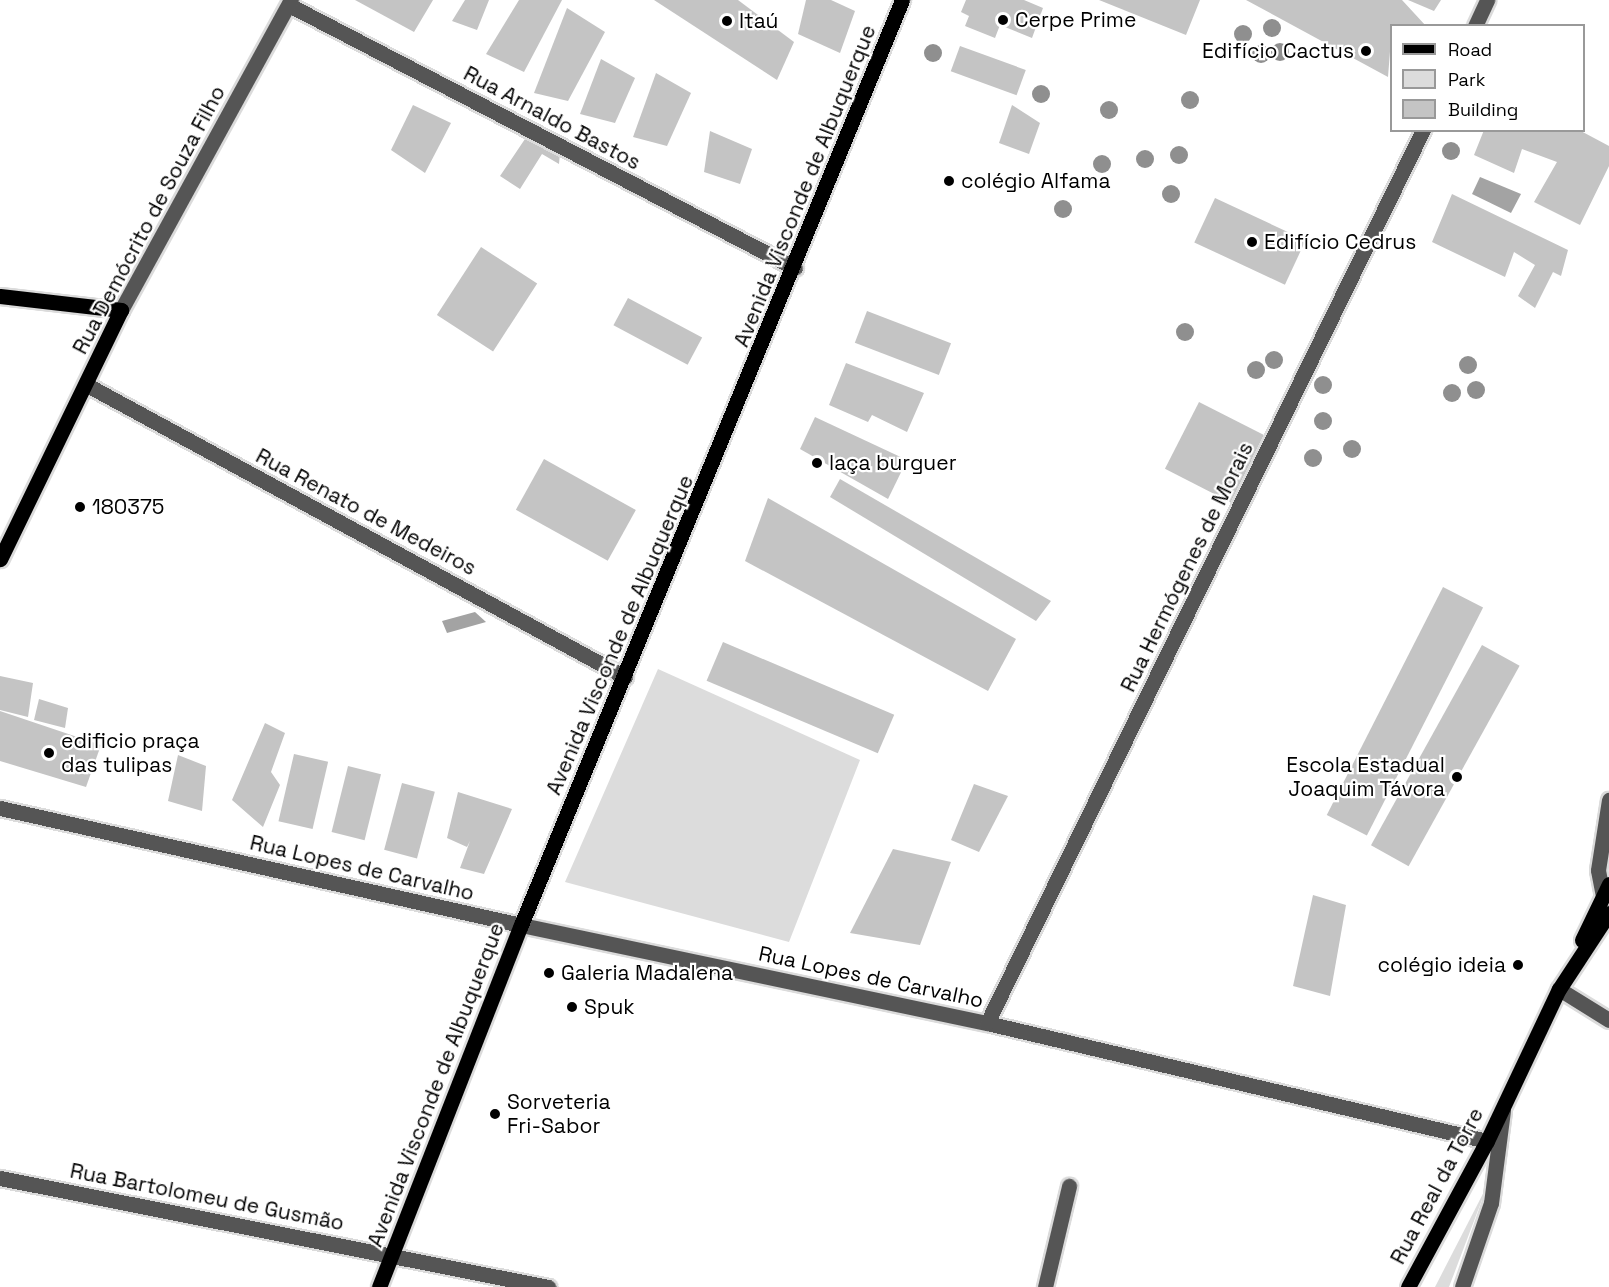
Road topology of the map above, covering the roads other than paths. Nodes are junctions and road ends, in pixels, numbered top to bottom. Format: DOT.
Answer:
graph roads {
  1 [pos="902,0"];
  2 [pos="1487,0"];
  3 [pos="290,2"];
  4 [pos="1475,24"];
  5 [pos="1422,132"];
  6 [pos="795,268"];
  7 [pos="0,296"];
  8 [pos="121,310"];
  9 [pos="87,385"];
  10 [pos="0,559"];
  11 [pos="626,677"];
  12 [pos="1609,800"];
  13 [pos="0,808"];
  14 [pos="1606,890"];
  15 [pos="1609,914"];
  16 [pos="521,925"];
  17 [pos="1559,989"];
  18 [pos="1609,1020"];
  19 [pos="987,1023"];
  20 [pos="1504,1105"];
  21 [pos="1487,1141"];
  22 [pos="0,1179"];
  23 [pos="1069,1186"];
  24 [pos="394,1254"];
  25 [pos="379,1287"];
  26 [pos="548,1287"];
  27 [pos="1045,1287"];
  28 [pos="1408,1287"];
  29 [pos="1462,1287"];
  1 -- 6 [label="main road, Avenida Visconde de Albuquerque"];
  2 -- 4 [label="street"];
  3 -- 6 [label="street, Rua Arnaldo Bastos"];
  3 -- 8 [label="street, Rua Demócrito de Souza Filho"];
  5 -- 19 [label="street, Rua Hermógenes de Morais"];
  6 -- 11 [label="main road, Avenida Visconde de Albuquerque"];
  7 -- 8 [label="main road"];
  8 -- 9 [label="main road, Rua Demócrito de Souza Filho"];
  9 -- 10 [label="main road, Rua Demócrito de Souza Filho"];
  9 -- 11 [label="street, Rua Renato de Medeiros"];
  11 -- 16 [label="main road, Avenida Visconde de Albuquerque"];
  12 -- 14 [label="street"];
  13 -- 16 [label="street, Rua Lopes de Carvalho"];
  14 -- 17 [label="main road"];
  15 -- 17 [label="main road, Rua Real da Torre"];
  16 -- 19 [label="street, Rua Lopes de Carvalho"];
  16 -- 24 [label="main road, Avenida Visconde de Albuquerque"];
  17 -- 18 [label="street"];
  17 -- 20 [label="main road, Rua Real da Torre"];
  19 -- 21 [label="street, Rua Lopes de Carvalho"];
  20 -- 21 [label="main road, Rua Real da Torre"];
  20 -- 29 [label="street, Rua Real da Torre"];
  21 -- 28 [label="main road, Rua Real da Torre"];
  22 -- 24 [label="street, Rua Bartolomeu de Gusmão"];
  23 -- 27 [label="street"];
  24 -- 25 [label="main road, Avenida Visconde de Albuquerque"];
  24 -- 26 [label="street, Rua Bartolomeu de Gusmão"];
}
